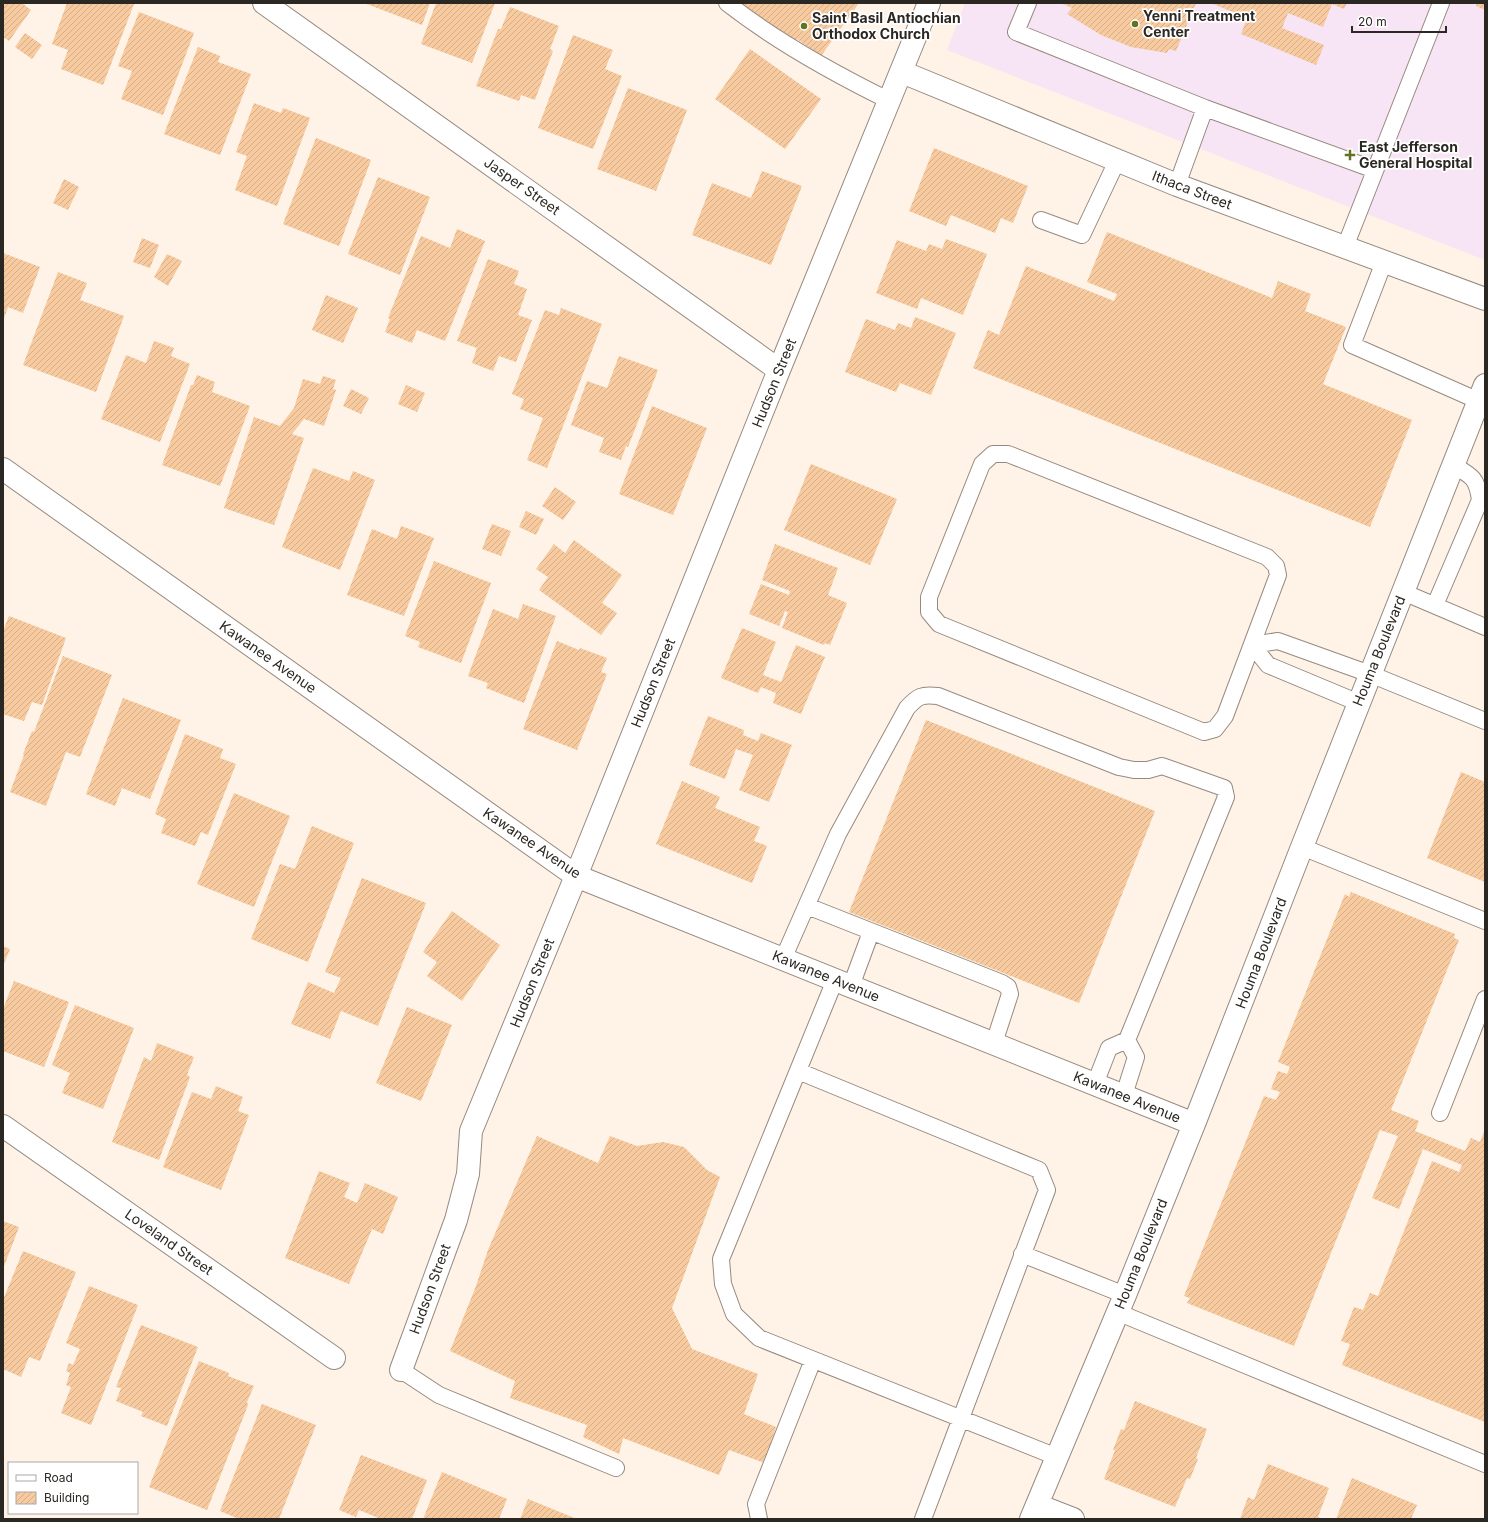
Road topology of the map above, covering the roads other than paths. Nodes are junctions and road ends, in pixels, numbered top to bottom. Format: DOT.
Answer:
graph roads {
  1 [pos="264,3"];
  2 [pos="727,3"];
  3 [pos="929,3"];
  4 [pos="1028,3"];
  5 [pos="1441,3"];
  6 [pos="902,72"];
  7 [pos="890,101"];
  8 [pos="1205,108"];
  9 [pos="1117,161"];
  10 [pos="1375,170"];
  11 [pos="1177,186"];
  12 [pos="1041,220"];
  13 [pos="1345,247"];
  14 [pos="1384,262"];
  15 [pos="1485,299"];
  16 [pos="779,370"];
  17 [pos="1482,393"];
  18 [pos="1453,465"];
  19 [pos="3,469"];
  20 [pos="1402,592"];
  21 [pos="1435,605"];
  22 [pos="1485,627"];
  23 [pos="1252,645"];
  24 [pos="1370,674"];
  25 [pos="1359,703"];
  26 [pos="1485,721"];
  27 [pos="1302,848"];
  28 [pos="576,876"];
  29 [pos="806,906"];
  30 [pos="1485,921"];
  31 [pos="871,932"];
  32 [pos="783,959"];
  33 [pos="843,983"];
  34 [pos="1485,999"];
  35 [pos="1127,1040"];
  36 [pos="994,1043"];
  37 [pos="798,1071"];
  38 [pos="1095,1084"];
  39 [pos="1124,1095"];
  40 [pos="1440,1113"];
  41 [pos="1194,1124"];
  42 [pos="3,1126"];
  43 [pos="1022,1254"];
  44 [pos="1121,1303"];
  45 [pos="334,1358"];
  46 [pos="813,1360"];
  47 [pos="401,1370"];
  48 [pos="962,1419"];
  49 [pos="1056,1457"];
  50 [pos="1485,1464"];
  51 [pos="616,1468"];
  52 [pos="1034,1512"];
  53 [pos="759,1519"];
  54 [pos="923,1519"];
  55 [pos="1073,1519"];
  1 -- 16 [label="street, Jasper Street"];
  2 -- 7 [label="lane"];
  3 -- 6 [label="street, Hudson Street"];
  4 -- 8 [label="lane"];
  5 -- 10 [label="lane"];
  6 -- 7 [label="street, Hudson Street"];
  6 -- 9 [label="street, Ithaca Street"];
  7 -- 16 [label="street, Hudson Street"];
  8 -- 10 [label="lane"];
  8 -- 11 [label="lane"];
  9 -- 11 [label="street, Ithaca Street"];
  9 -- 12 [label="lane"];
  10 -- 13 [label="lane"];
  11 -- 13 [label="street, Ithaca Street"];
  13 -- 14 [label="street, Ithaca Street"];
  14 -- 15 [label="street, Ithaca Street"];
  14 -- 17 [label="lane"];
  16 -- 28 [label="street, Hudson Street"];
  17 -- 18 [label="street, Houma Boulevard"];
  18 -- 20 [label="street, Houma Boulevard"];
  18 -- 21 [label="lane"];
  19 -- 28 [label="street, Kawanee Avenue"];
  20 -- 21 [label="lane"];
  20 -- 24 [label="street, Houma Boulevard"];
  21 -- 22 [label="lane"];
  23 -- 23 [label="lane"];
  23 -- 24 [label="lane"];
  23 -- 25 [label="lane"];
  24 -- 25 [label="street, Houma Boulevard"];
  24 -- 26 [label="lane"];
  25 -- 27 [label="street, Houma Boulevard"];
  27 -- 30 [label="lane"];
  27 -- 41 [label="street, Houma Boulevard"];
  28 -- 32 [label="street, Kawanee Avenue"];
  28 -- 47 [label="street, Hudson Street"];
  29 -- 31 [label="lane"];
  29 -- 32 [label="lane"];
  29 -- 35 [label="lane"];
  31 -- 33 [label="lane"];
  31 -- 36 [label="lane"];
  32 -- 33 [label="street, Kawanee Avenue"];
  33 -- 36 [label="street, Kawanee Avenue"];
  33 -- 37 [label="lane"];
  34 -- 40 [label="lane"];
  35 -- 38 [label="lane"];
  35 -- 39 [label="lane"];
  36 -- 38 [label="street, Kawanee Avenue"];
  37 -- 43 [label="lane"];
  37 -- 46 [label="lane"];
  38 -- 39 [label="street, Kawanee Avenue"];
  39 -- 41 [label="street, Kawanee Avenue"];
  41 -- 44 [label="street, Houma Boulevard"];
  42 -- 45 [label="street, Loveland Street"];
  43 -- 44 [label="lane"];
  43 -- 48 [label="lane"];
  44 -- 49 [label="street, Houma Boulevard"];
  44 -- 50 [label="lane"];
  46 -- 48 [label="lane"];
  46 -- 53 [label="lane"];
  47 -- 51 [label="lane"];
  48 -- 49 [label="lane"];
  48 -- 54 [label="lane"];
  49 -- 52 [label="street, Houma Boulevard"];
  52 -- 55 [label="street"];
}
